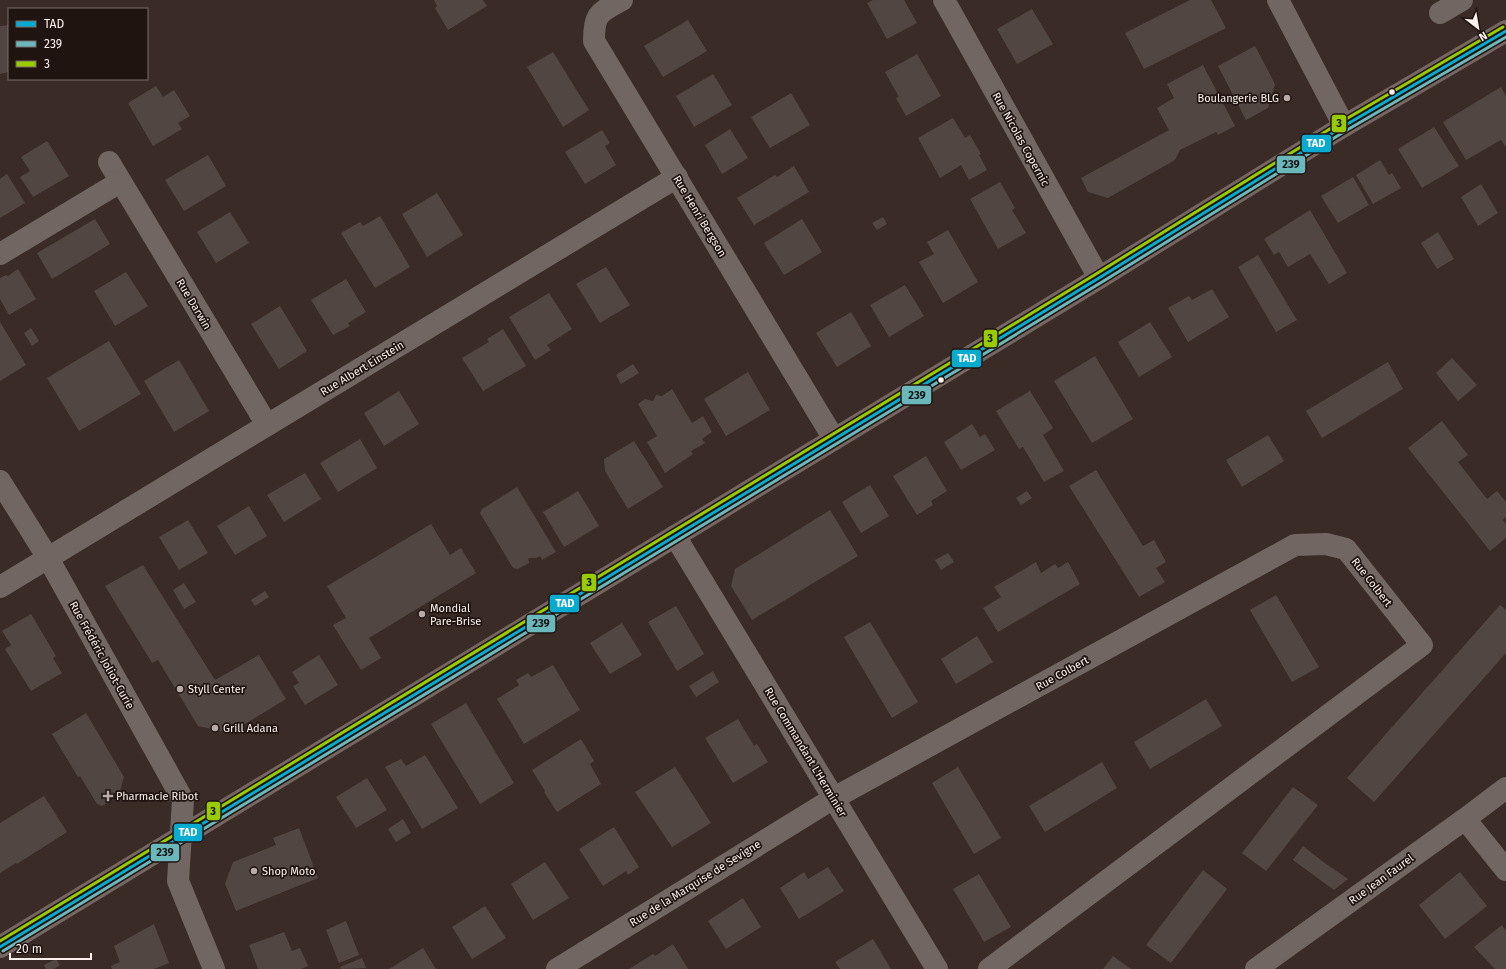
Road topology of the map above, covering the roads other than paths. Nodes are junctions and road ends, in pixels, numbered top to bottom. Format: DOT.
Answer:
graph roads {
  1 [pos="622,0"];
  2 [pos="944,0"];
  3 [pos="1278,0"];
  4 [pos="1462,0"];
  5 [pos="1440,13"];
  6 [pos="1506,31"];
  7 [pos="1344,126"];
  8 [pos="109,162"];
  9 [pos="677,177"];
  10 [pos="120,182"];
  11 [pos="0,254"];
  12 [pos="1099,278"];
  13 [pos="267,425"];
  14 [pos="834,439"];
  15 [pos="0,480"];
  16 [pos="675,536"];
  17 [pos="48,558"];
  18 [pos="0,587"];
  19 [pos="1506,788"];
  20 [pos="834,798"];
  21 [pos="1465,819"];
  22 [pos="180,836"];
  23 [pos="1506,870"];
  24 [pos="0,947"];
  25 [pos="214,969"];
  26 [pos="557,969"];
  27 [pos="937,969"];
  28 [pos="989,969"];
  29 [pos="1256,969"];
  1 -- 9 [label="street, Rue Henri Bergson"];
  2 -- 12 [label="street, Rue Nicolas Copernic"];
  3 -- 7 [label="street"];
  4 -- 5 [label="street"];
  6 -- 7 [label="main road"];
  7 -- 12 [label="main road"];
  8 -- 10 [label="street, Rue Darwin"];
  9 -- 13 [label="street, Rue Albert Einstein"];
  9 -- 14 [label="street, Rue Henri Bergson"];
  10 -- 11 [label="street"];
  10 -- 13 [label="street, Rue Darwin"];
  12 -- 14 [label="main road"];
  13 -- 17 [label="street, Rue Albert Einstein"];
  14 -- 16 [label="main road"];
  15 -- 17 [label="street, Rue Frédéric Joliot-Curie"];
  16 -- 20 [label="street, Rue Commandant L'Herminier"];
  16 -- 22 [label="main road"];
  17 -- 18 [label="street, Rue Albert Einstein"];
  17 -- 22 [label="street, Rue Frédéric Joliot-Curie"];
  19 -- 21 [label="street, Rue Jean Faurel"];
  20 -- 26 [label="street, Rue de la Marquise de Sevigne"];
  20 -- 27 [label="street, Rue Commandant L'Herminier"];
  20 -- 28 [label="street, Rue Colbert"];
  21 -- 23 [label="street"];
  21 -- 29 [label="street, Rue Jean Faurel"];
  22 -- 24 [label="main road"];
  22 -- 25 [label="street, Rue Frédéric Joliot-Curie"];
}
